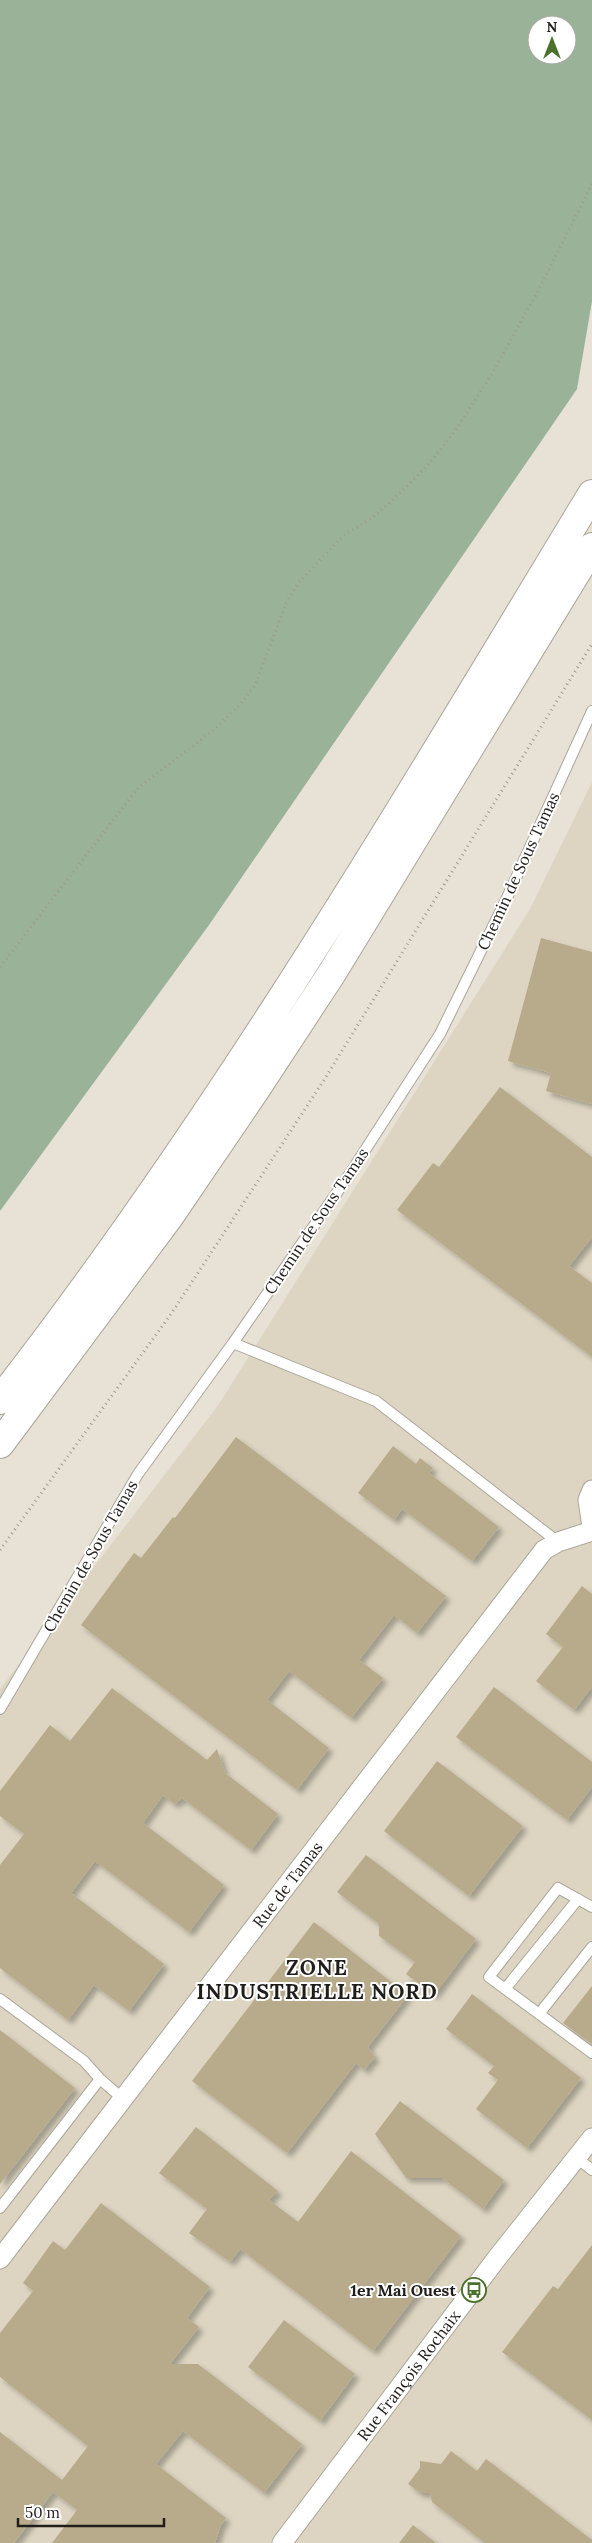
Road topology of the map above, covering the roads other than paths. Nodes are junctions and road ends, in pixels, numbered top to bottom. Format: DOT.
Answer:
graph roads {
  1 [pos="592,494"];
  2 [pos="592,547"];
  3 [pos="592,710"];
  4 [pos="233,1343"];
  5 [pos="0,1400"];
  6 [pos="0,1444"];
  7 [pos="592,1490"];
  8 [pos="592,1527"];
  9 [pos="592,1531"];
  10 [pos="558,1542"];
  11 [pos="0,1709"];
  12 [pos="578,1899"];
  13 [pos="592,1907"];
  14 [pos="592,1947"];
  15 [pos="505,1989"];
  16 [pos="0,1999"];
  17 [pos="539,2014"];
  18 [pos="592,2053"];
  19 [pos="100,2079"];
  20 [pos="123,2099"];
  21 [pos="592,2138"];
  22 [pos="577,2158"];
  23 [pos="592,2170"];
  24 [pos="0,2208"];
  25 [pos="0,2259"];
  26 [pos="282,2543"];
  1 -- 5 [label="highway"];
  2 -- 6 [label="highway"];
  3 -- 4 [label="lane, Chemin de Sous Tamas"];
  4 -- 10 [label="lane"];
  4 -- 11 [label="lane, Chemin de Sous Tamas"];
  7 -- 8 [label="street"];
  9 -- 10 [label="street, Rue de Tamas"];
  10 -- 20 [label="street, Rue de Tamas"];
  12 -- 13 [label="lane"];
  12 -- 15 [label="lane"];
  12 -- 15 [label="lane"];
  14 -- 17 [label="lane"];
  15 -- 17 [label="lane"];
  16 -- 19 [label="lane"];
  17 -- 18 [label="lane"];
  19 -- 20 [label="lane"];
  19 -- 24 [label="lane"];
  20 -- 25 [label="street, Rue de Tamas"];
  21 -- 22 [label="street, Rue François Rochaix"];
  22 -- 23 [label="lane"];
  22 -- 26 [label="street, Rue François Rochaix"];
}
